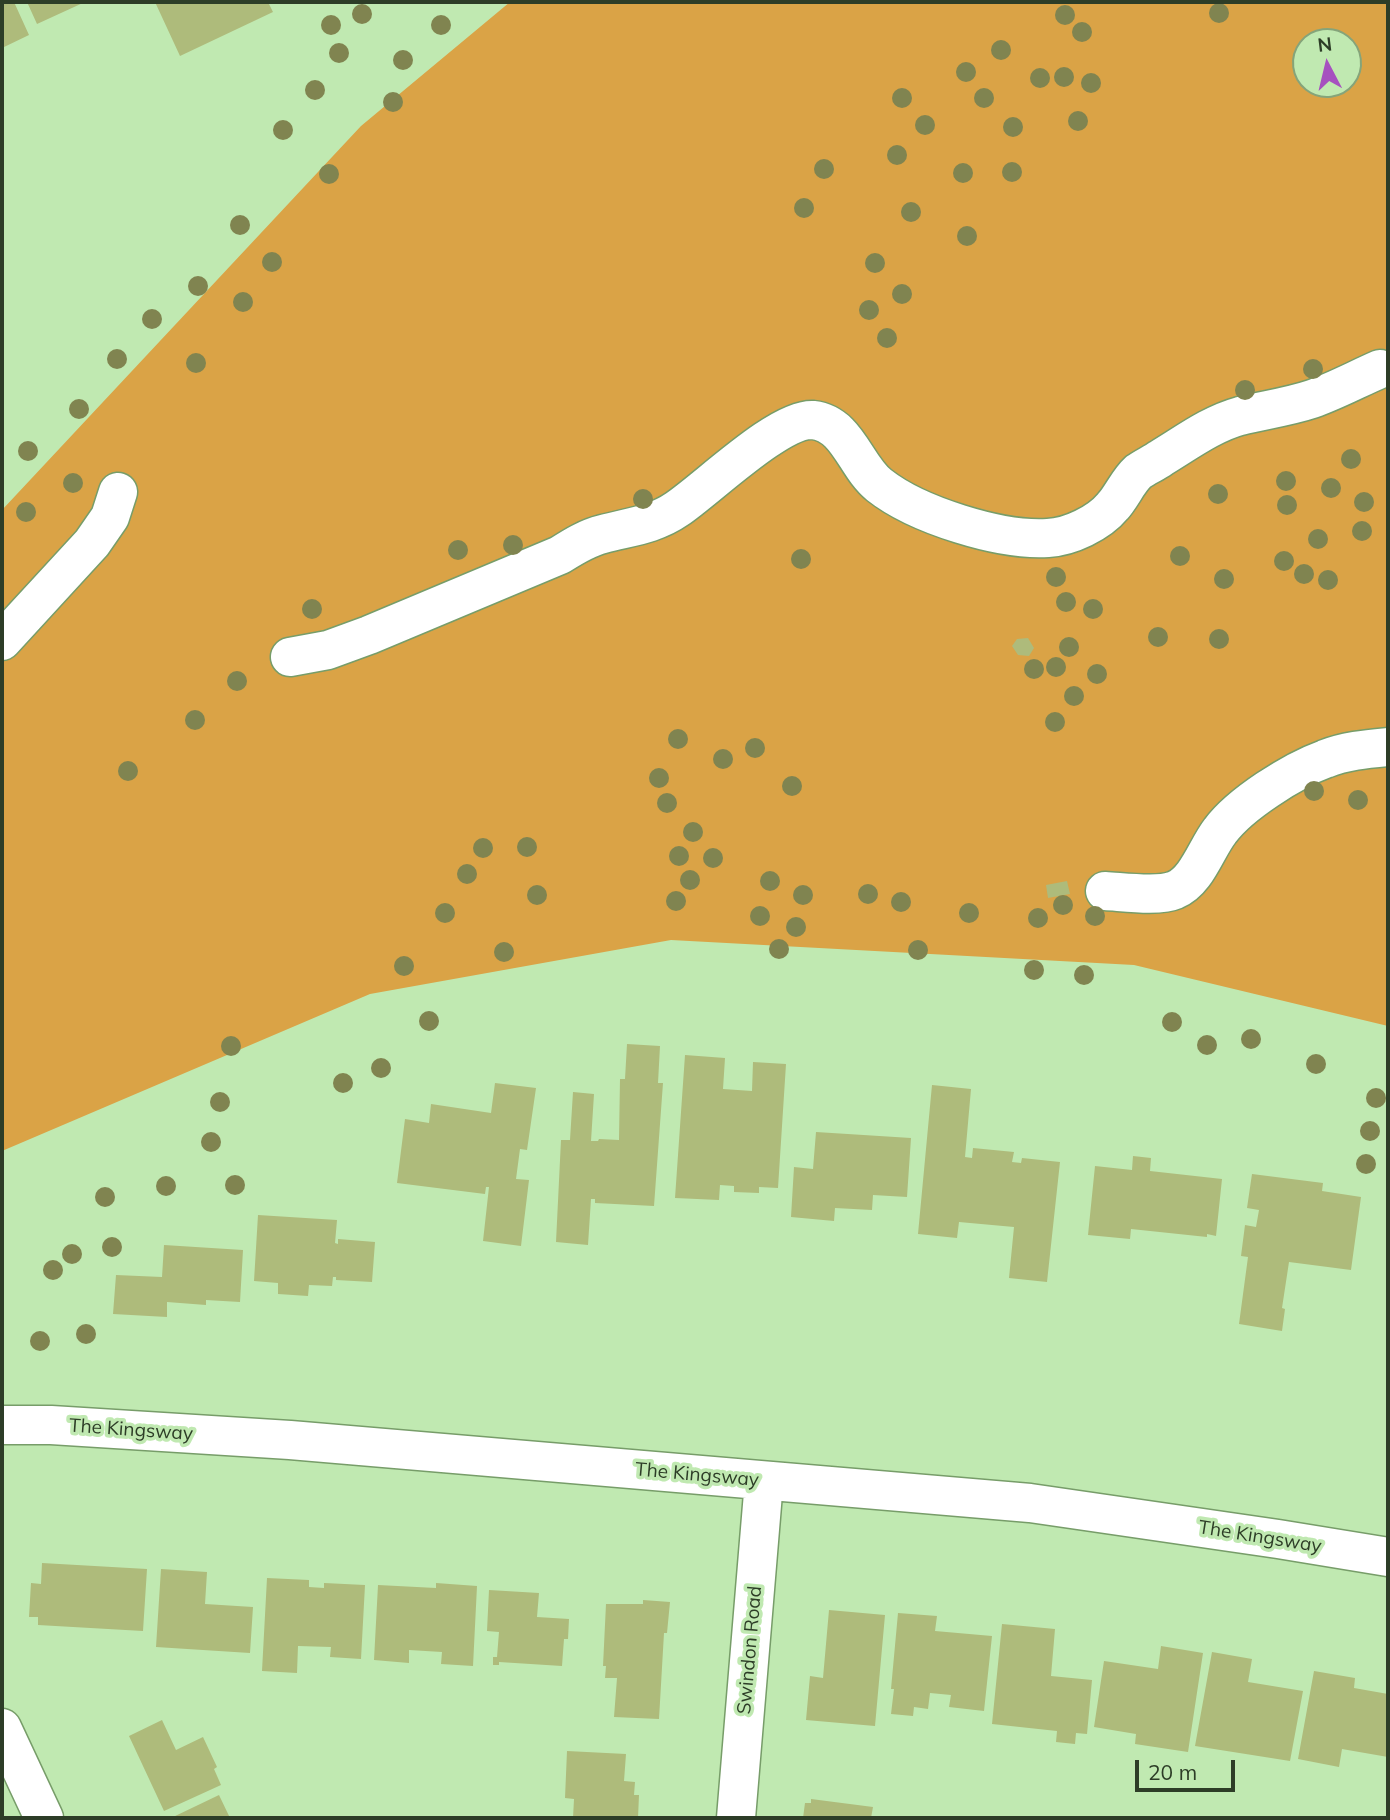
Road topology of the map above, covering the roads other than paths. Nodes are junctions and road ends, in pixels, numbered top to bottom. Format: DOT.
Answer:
graph roads {
  1 [pos="1380,369"];
  2 [pos="118,492"];
  3 [pos="2,641"];
  4 [pos="290,657"];
  5 [pos="1388,747"];
  6 [pos="1105,891"];
  7 [pos="2,1426"];
  8 [pos="764,1481"];
  9 [pos="1388,1557"];
  10 [pos="2,1728"];
  11 [pos="44,1818"];
  12 [pos="736,1818"];
  1 -- 4 [label="street"];
  2 -- 3 [label="street"];
  5 -- 6 [label="street"];
  7 -- 8 [label="street, The Kingsway"];
  8 -- 9 [label="street, The Kingsway"];
  8 -- 12 [label="street, Swindon Road"];
  10 -- 11 [label="street"];
}
